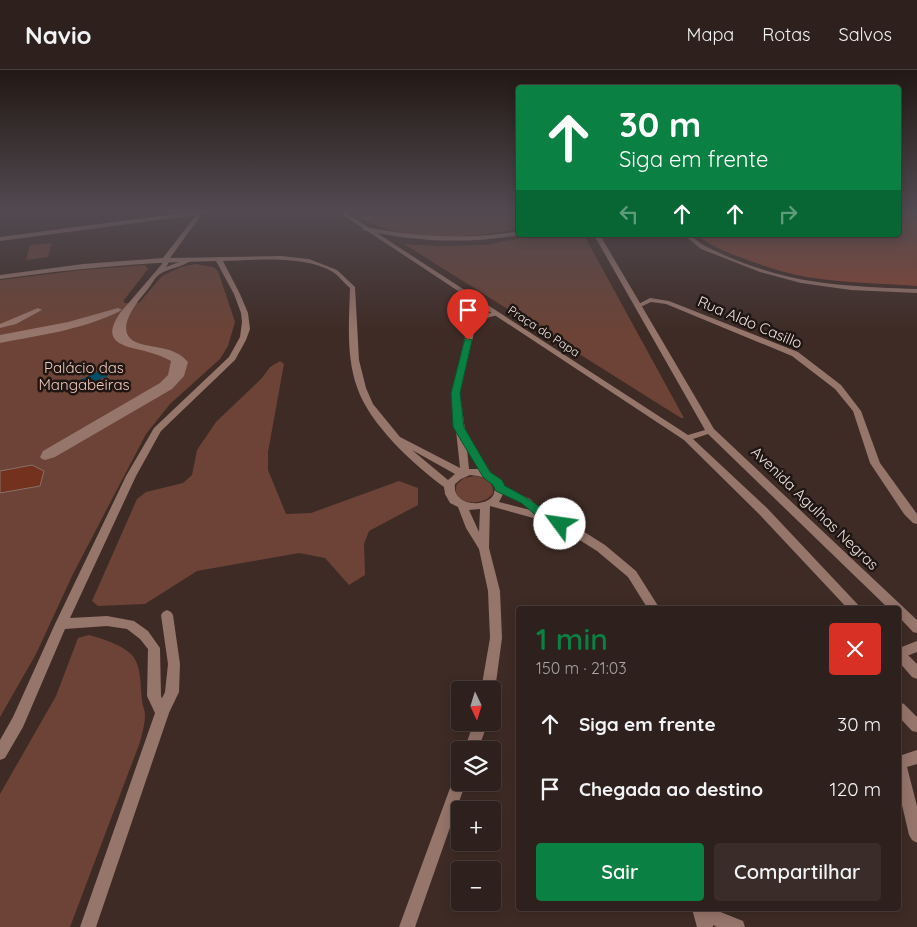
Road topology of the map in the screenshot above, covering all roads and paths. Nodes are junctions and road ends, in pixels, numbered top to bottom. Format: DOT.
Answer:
graph roads {
  1 [pos="172,251"];
  2 [pos="398,251"];
  3 [pos="606,251"];
  4 [pos="712,251"];
  5 [pos="165,260"];
  6 [pos="189,260"];
  7 [pos="219,260"];
  8 [pos="159,272"];
  9 [pos="0,277"];
  10 [pos="917,291"];
  11 [pos="472,298"];
  12 [pos="638,306"];
  13 [pos="38,310"];
  14 [pos="128,310"];
  15 [pos="497,314"];
  16 [pos="0,326"];
  17 [pos="470,328"];
  18 [pos="0,339"];
  19 [pos="458,427"];
  20 [pos="710,431"];
  21 [pos="394,436"];
  22 [pos="687,438"];
  23 [pos="464,474"];
  24 [pos="486,474"];
  25 [pos="448,486"];
  26 [pos="500,489"];
  27 [pos="488,504"];
  28 [pos="462,505"];
  29 [pos="547,518"];
  30 [pos="917,520"];
  31 [pos="484,548"];
  32 [pos="652,606"];
  33 [pos="853,606"];
  34 [pos="894,606"];
  35 [pos="901,613"];
  36 [pos="167,615"];
  37 [pos="61,624"];
  38 [pos="917,628"];
  39 [pos="917,646"];
  40 [pos="901,653"];
  41 [pos="901,656"];
  42 [pos="917,673"];
  43 [pos="489,681"];
  44 [pos="901,710"];
  45 [pos="162,713"];
  46 [pos="917,726"];
  47 [pos="0,753"];
  48 [pos="917,757"];
  49 [pos="901,763"];
  50 [pos="901,772"];
  51 [pos="456,791"];
  52 [pos="917,835"];
  53 [pos="702,916"];
  54 [pos="88,927"];
  55 [pos="408,927"];
  56 [pos="737,927"];
  1 -- 5 [label="street"];
  2 -- 11 [label="street, Praça do Papa"];
  3 -- 12 [label="street"];
  4 -- 10 [label="street"];
  5 -- 6 [label="street"];
  5 -- 8 [label="street"];
  5 -- 9 [label="street"];
  5 -- 18 [label="street"];
  6 -- 7 [label="street"];
  6 -- 8 [label="street"];
  7 -- 21 [label="street"];
  7 -- 37 [label="street"];
  8 -- 14 [label="street"];
  11 -- 15 [label="street, Praça do Papa"];
  11 -- 17 [label="street"];
  12 -- 20 [label="street"];
  12 -- 30 [label="street, Rua Aldo Casillo"];
  13 -- 16 [label="street"];
  14 -- 14 [label="street"];
  15 -- 17 [label="street"];
  15 -- 22 [label="street, Praça do Papa"];
  17 -- 19 [label="street"];
  19 -- 23 [label="street"];
  19 -- 24 [label="street"];
  20 -- 22 [label="street"];
  20 -- 34 [label="street, Avenida Agulhas Negras"];
  21 -- 23 [label="street"];
  21 -- 25 [label="street"];
  22 -- 33 [label="street"];
  23 -- 24 [label="street"];
  23 -- 25 [label="street"];
  24 -- 26 [label="street"];
  25 -- 28 [label="street"];
  26 -- 27 [label="street"];
  26 -- 29 [label="street"];
  27 -- 28 [label="street"];
  27 -- 29 [label="street"];
  27 -- 31 [label="street"];
  28 -- 31 [label="street"];
  29 -- 32 [label="street"];
  31 -- 43 [label="street"];
  35 -- 38 [label="street, Avenida Agulhas Negras"];
  36 -- 45 [label="street"];
  37 -- 45 [label="street"];
  37 -- 47 [label="street"];
  39 -- 40 [label="street"];
  41 -- 42 [label="street"];
  44 -- 46 [label="street"];
  45 -- 54 [label="street"];
  48 -- 49 [label="street"];
  50 -- 52 [label="street"];
  51 -- 55 [label="street"];
  53 -- 56 [label="street"];
}
